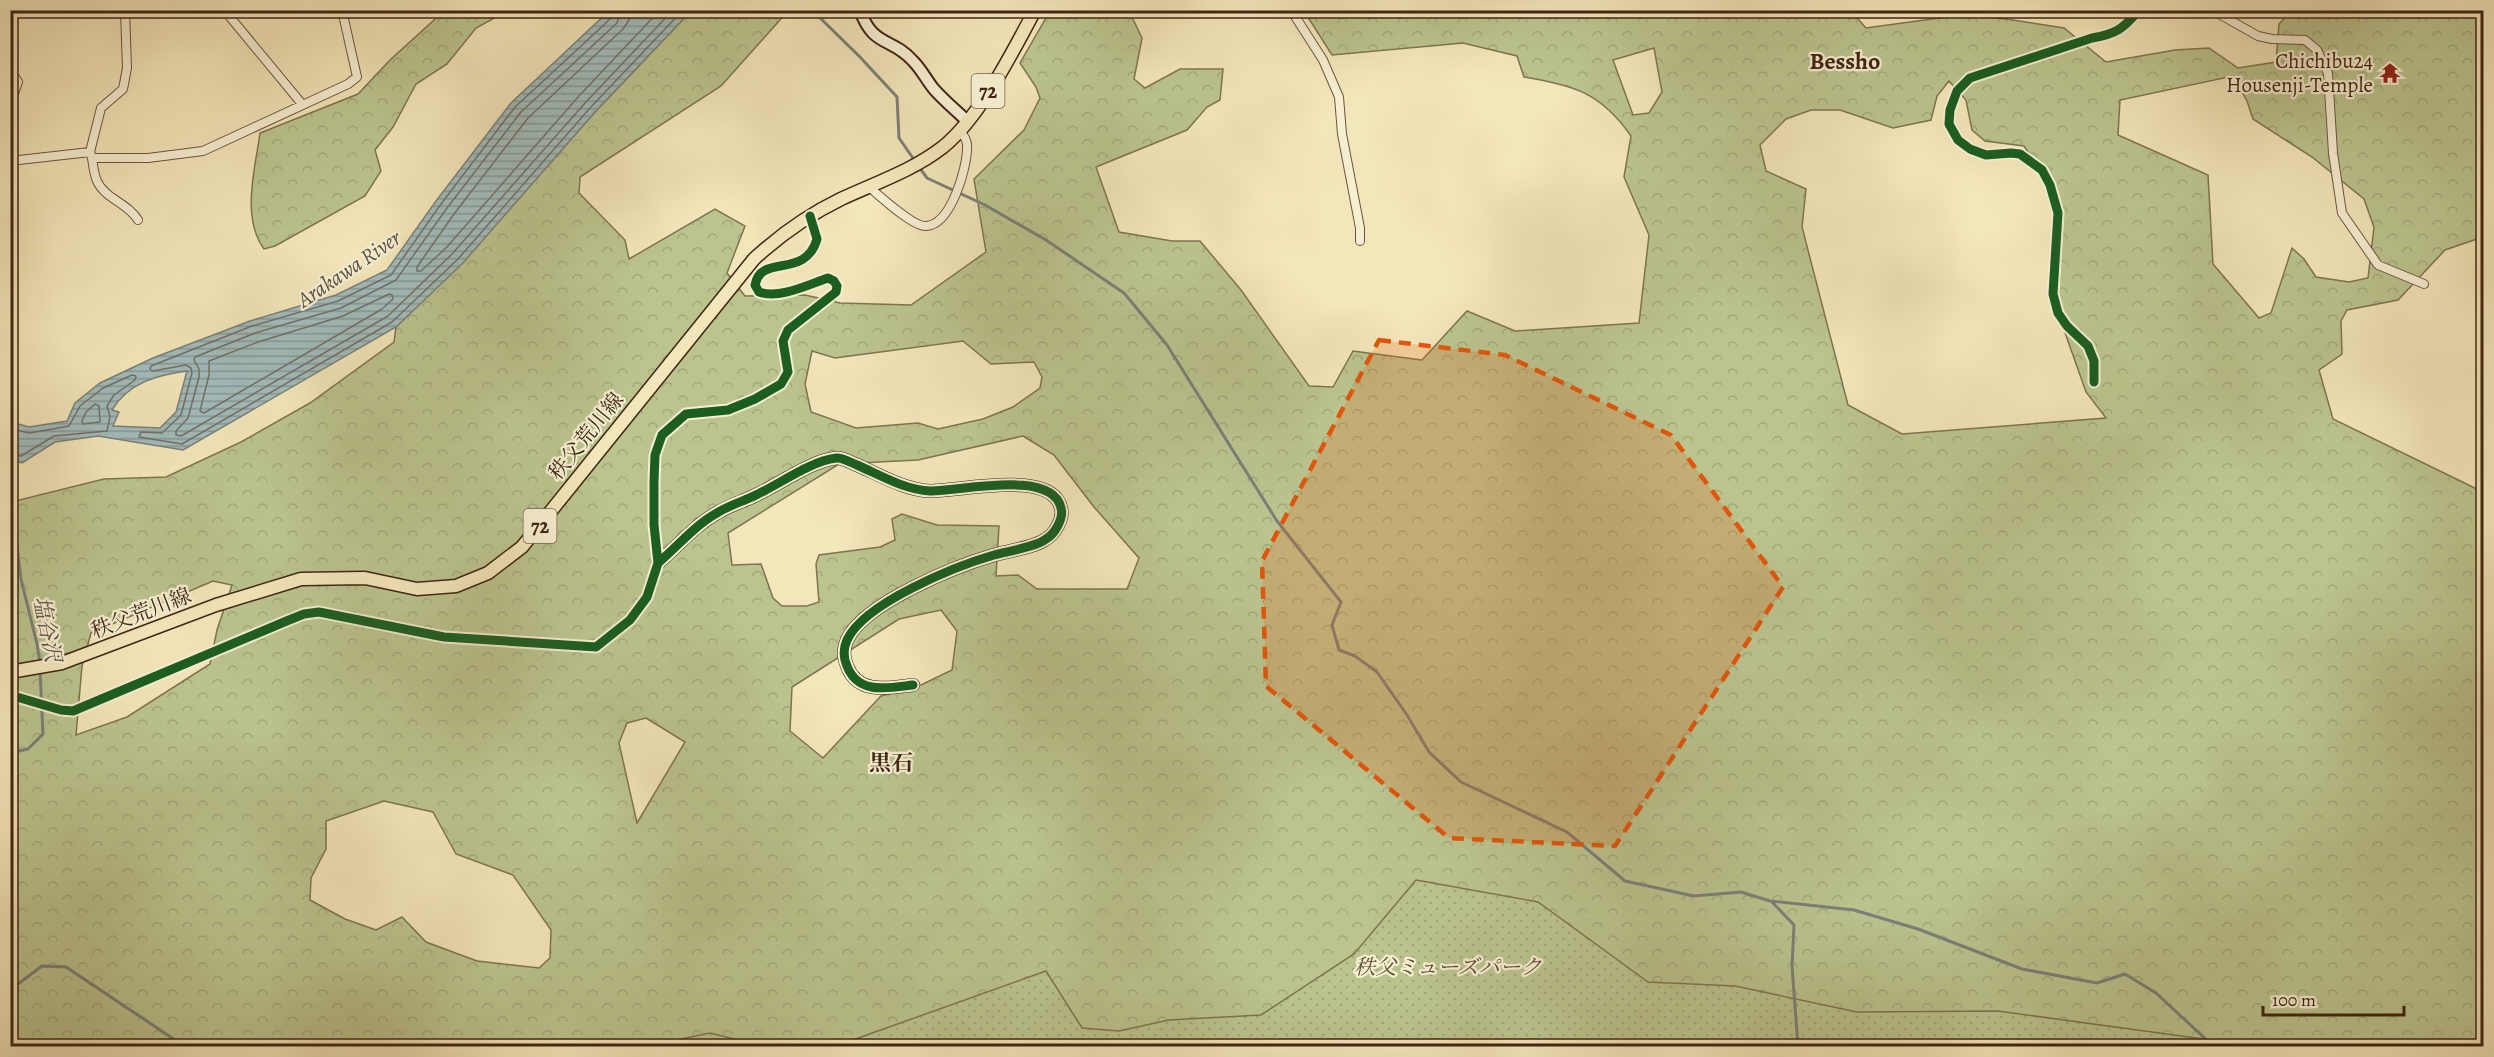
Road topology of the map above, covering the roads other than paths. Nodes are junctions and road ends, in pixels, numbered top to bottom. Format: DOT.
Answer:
graph roads {
  1 [pos="125,10"];
  2 [pos="342,10"];
  3 [pos="861,10"];
  4 [pos="1291,10"];
  5 [pos="2139,10"];
  6 [pos="2212,10"];
  7 [pos="1034,11"];
  8 [pos="230,17"];
  9 [pos="15,77"];
  10 [pos="302,104"];
  11 [pos="10,105"];
  12 [pos="964,126"];
  13 [pos="91,155"];
  14 [pos="10,161"];
  15 [pos="869,187"];
  16 [pos="810,216"];
  17 [pos="138,220"];
  18 [pos="1360,242"];
  19 [pos="2424,284"];
  20 [pos="2094,382"];
  21 [pos="658,563"];
  22 [pos="14,672"];
  23 [pos="913,685"];
  24 [pos="10,695"];
  1 -- 13 [label="street"];
  2 -- 10 [label="street"];
  3 -- 12 [label="street"];
  4 -- 18 [label="street"];
  5 -- 20 [label="street"];
  6 -- 19 [label="street"];
  7 -- 12 [label="main road, 秩父荒川線 / 72"];
  8 -- 10 [label="street"];
  9 -- 11 [label="street"];
  10 -- 13 [label="street"];
  12 -- 15 [label="main road, 秩父荒川線 / 72"];
  12 -- 15 [label="street"];
  13 -- 14 [label="street"];
  13 -- 17 [label="street"];
  15 -- 16 [label="main road, 秩父荒川線 / 72"];
  16 -- 21 [label="street"];
  16 -- 22 [label="main road, 秩父荒川線 / 72"];
  21 -- 23 [label="street"];
  21 -- 24 [label="street"];
}
